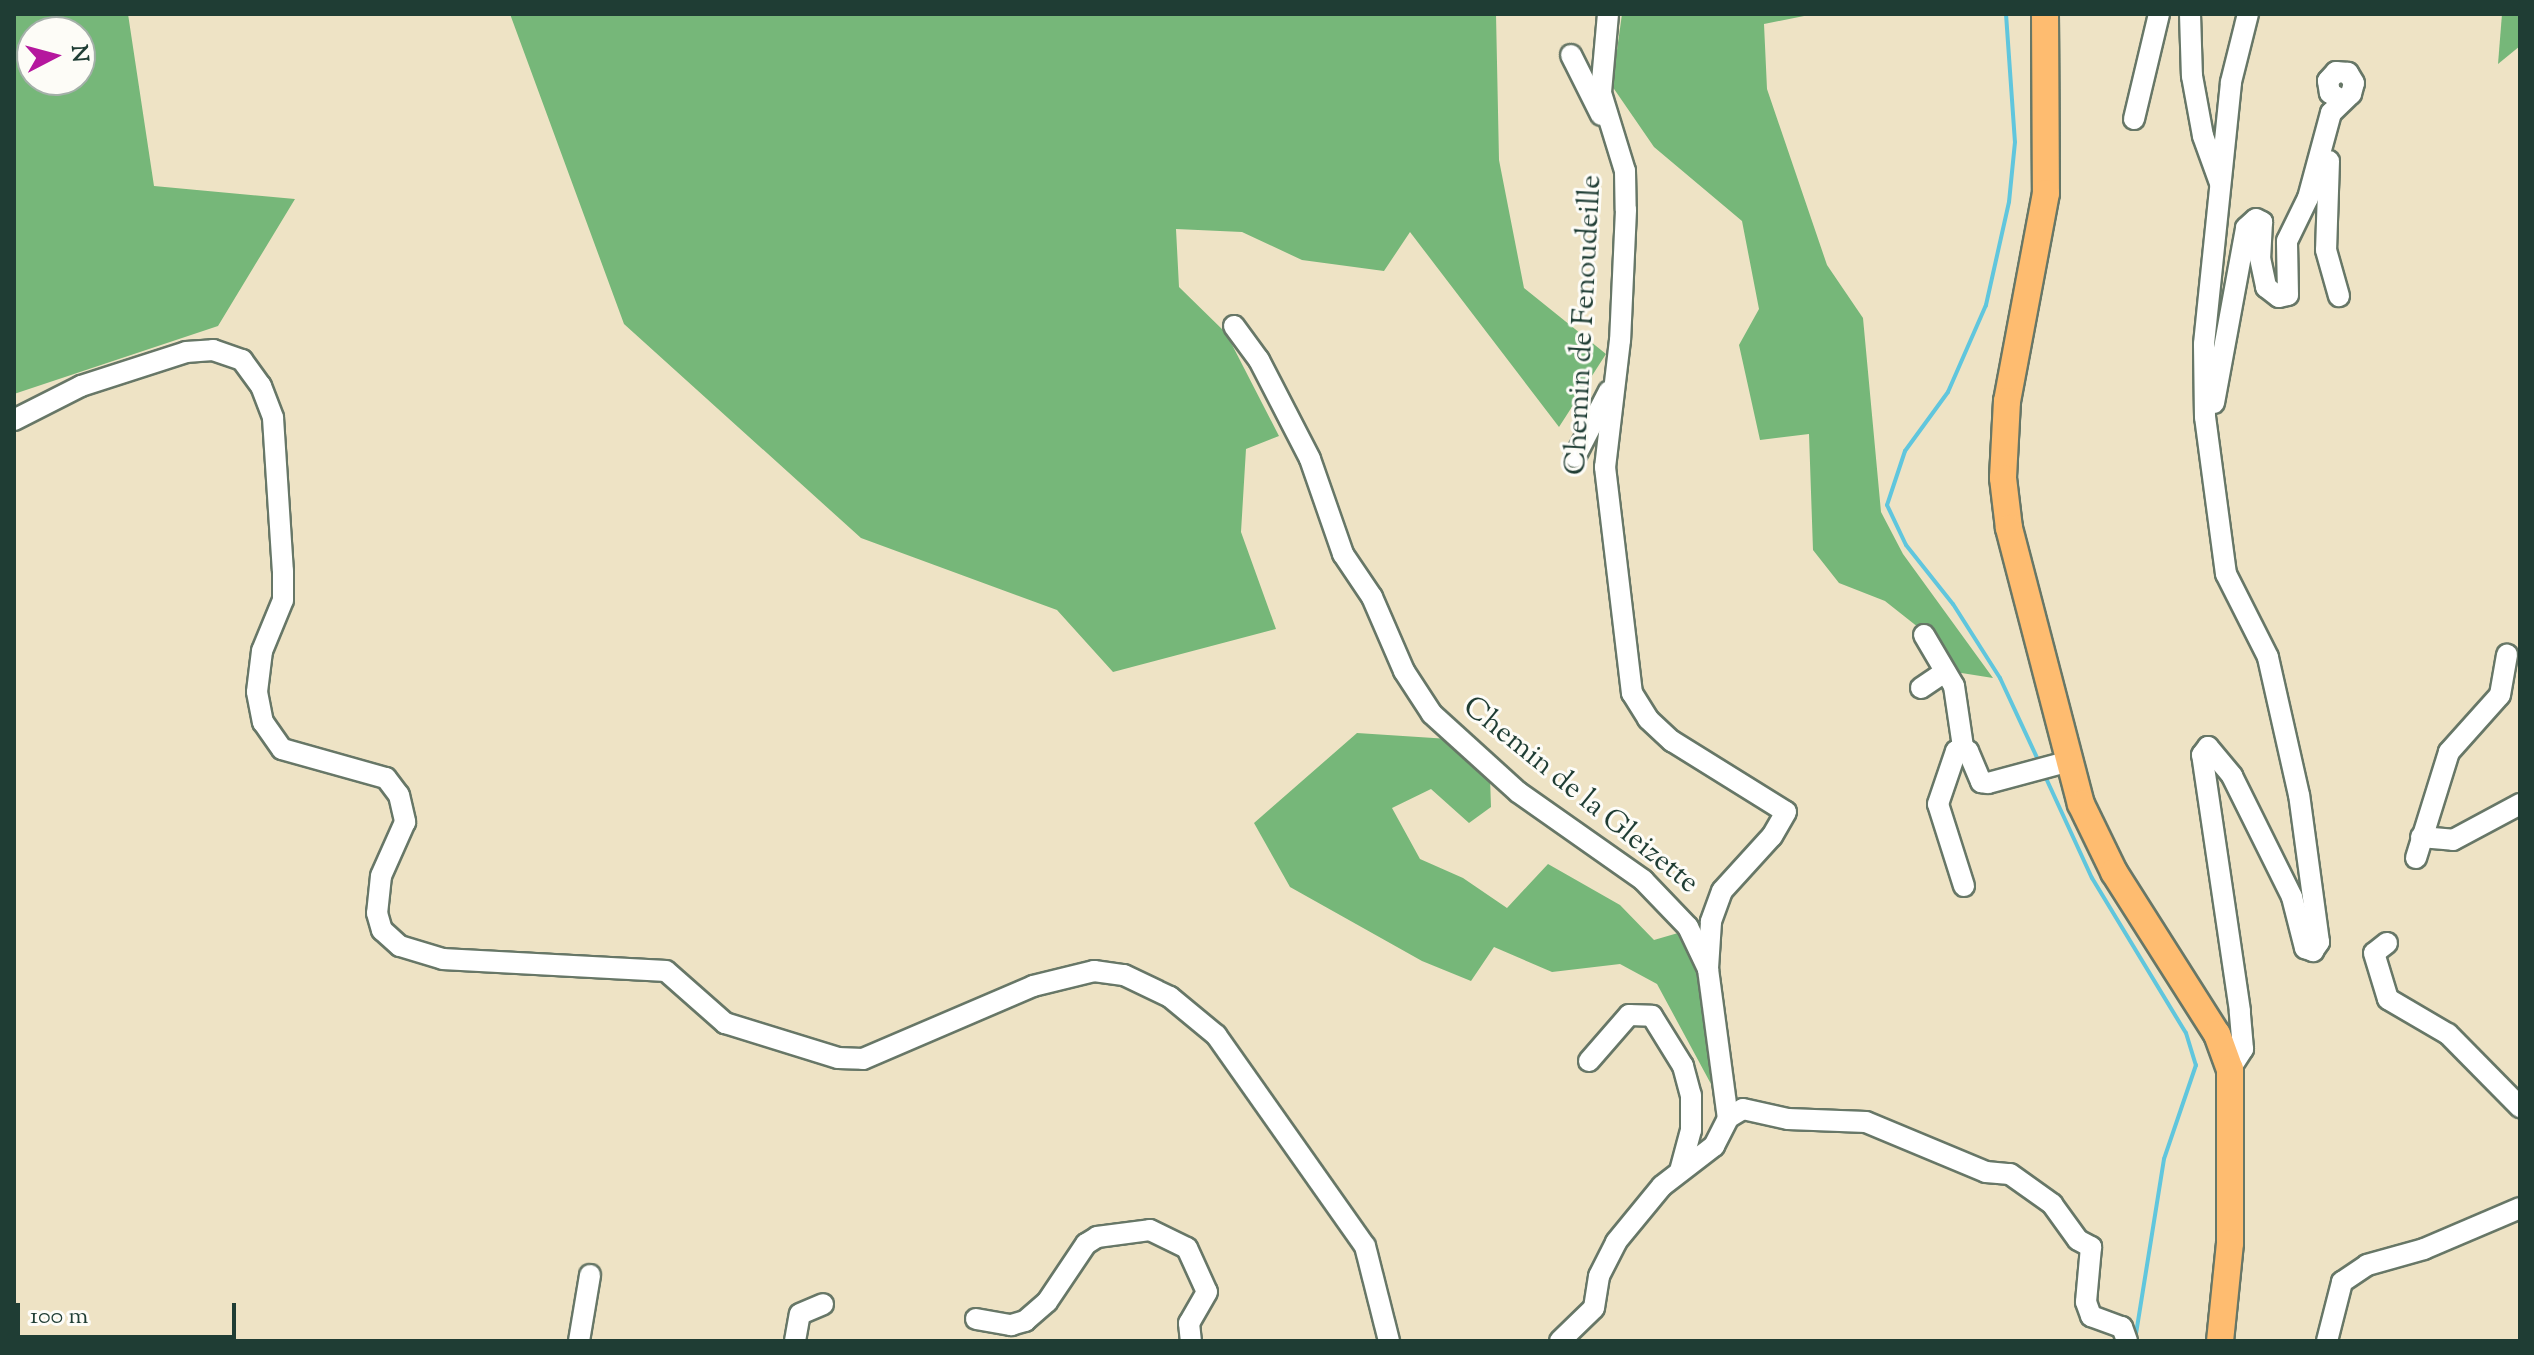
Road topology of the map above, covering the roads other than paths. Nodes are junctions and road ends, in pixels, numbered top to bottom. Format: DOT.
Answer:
graph roads {
  1 [pos="1608,14"];
  2 [pos="2045,14"];
  3 [pos="2159,14"];
  4 [pos="2190,14"];
  5 [pos="2248,14"];
  6 [pos="1571,55"];
  7 [pos="2340,99"];
  8 [pos="2134,119"];
  9 [pos="1608,122"];
  10 [pos="2327,137"];
  11 [pos="2220,183"];
  12 [pos="2339,296"];
  13 [pos="1234,326"];
  14 [pos="1612,389"];
  15 [pos="2205,417"];
  16 [pos="14,420"];
  17 [pos="1575,457"];
  18 [pos="1924,635"];
  19 [pos="2507,655"];
  20 [pos="1945,672"];
  21 [pos="1921,688"];
  22 [pos="1963,747"];
  23 [pos="2052,766"];
  24 [pos="2520,804"];
  25 [pos="1964,886"];
  26 [pos="2387,943"];
  27 [pos="1708,969"];
  28 [pos="2176,975"];
  29 [pos="1589,1061"];
  30 [pos="2230,1069"];
  31 [pos="2520,1107"];
  32 [pos="1728,1118"];
  33 [pos="1680,1171"];
  34 [pos="2230,1184"];
  35 [pos="2520,1208"];
  36 [pos="590,1275"];
  37 [pos="823,1304"];
  38 [pos="976,1319"];
  39 [pos="579,1341"];
  40 [pos="795,1341"];
  41 [pos="1191,1341"];
  42 [pos="1389,1341"];
  43 [pos="1560,1341"];
  44 [pos="2127,1341"];
  45 [pos="2220,1341"];
  46 [pos="2327,1341"];
  1 -- 9 [label="street, Chemin de Fenoudeille"];
  2 -- 23 [label="main road"];
  3 -- 8 [label="street"];
  4 -- 11 [label="street"];
  5 -- 11 [label="street"];
  6 -- 9 [label="street"];
  7 -- 10 [label="street"];
  9 -- 14 [label="street, Chemin de Fenoudeille"];
  10 -- 12 [label="street"];
  10 -- 15 [label="street"];
  11 -- 15 [label="street"];
  13 -- 27 [label="street, Chemin de la Gleizette"];
  14 -- 17 [label="street"];
  14 -- 27 [label="street, Chemin de Fenoudeille"];
  15 -- 30 [label="street"];
  16 -- 42 [label="street"];
  18 -- 20 [label="street"];
  19 -- 24 [label="street"];
  20 -- 21 [label="street"];
  20 -- 22 [label="street"];
  22 -- 23 [label="street"];
  22 -- 25 [label="street"];
  23 -- 28 [label="main road"];
  26 -- 31 [label="street"];
  27 -- 32 [label="street, Chemin de la Gleizette"];
  28 -- 30 [label="main road"];
  28 -- 34 [label="main road"];
  29 -- 33 [label="street"];
  30 -- 34 [label="main road"];
  32 -- 33 [label="street"];
  32 -- 44 [label="street"];
  33 -- 43 [label="street"];
  34 -- 45 [label="main road"];
  35 -- 46 [label="street"];
  36 -- 39 [label="street"];
  37 -- 40 [label="street"];
  38 -- 41 [label="street"];
}
